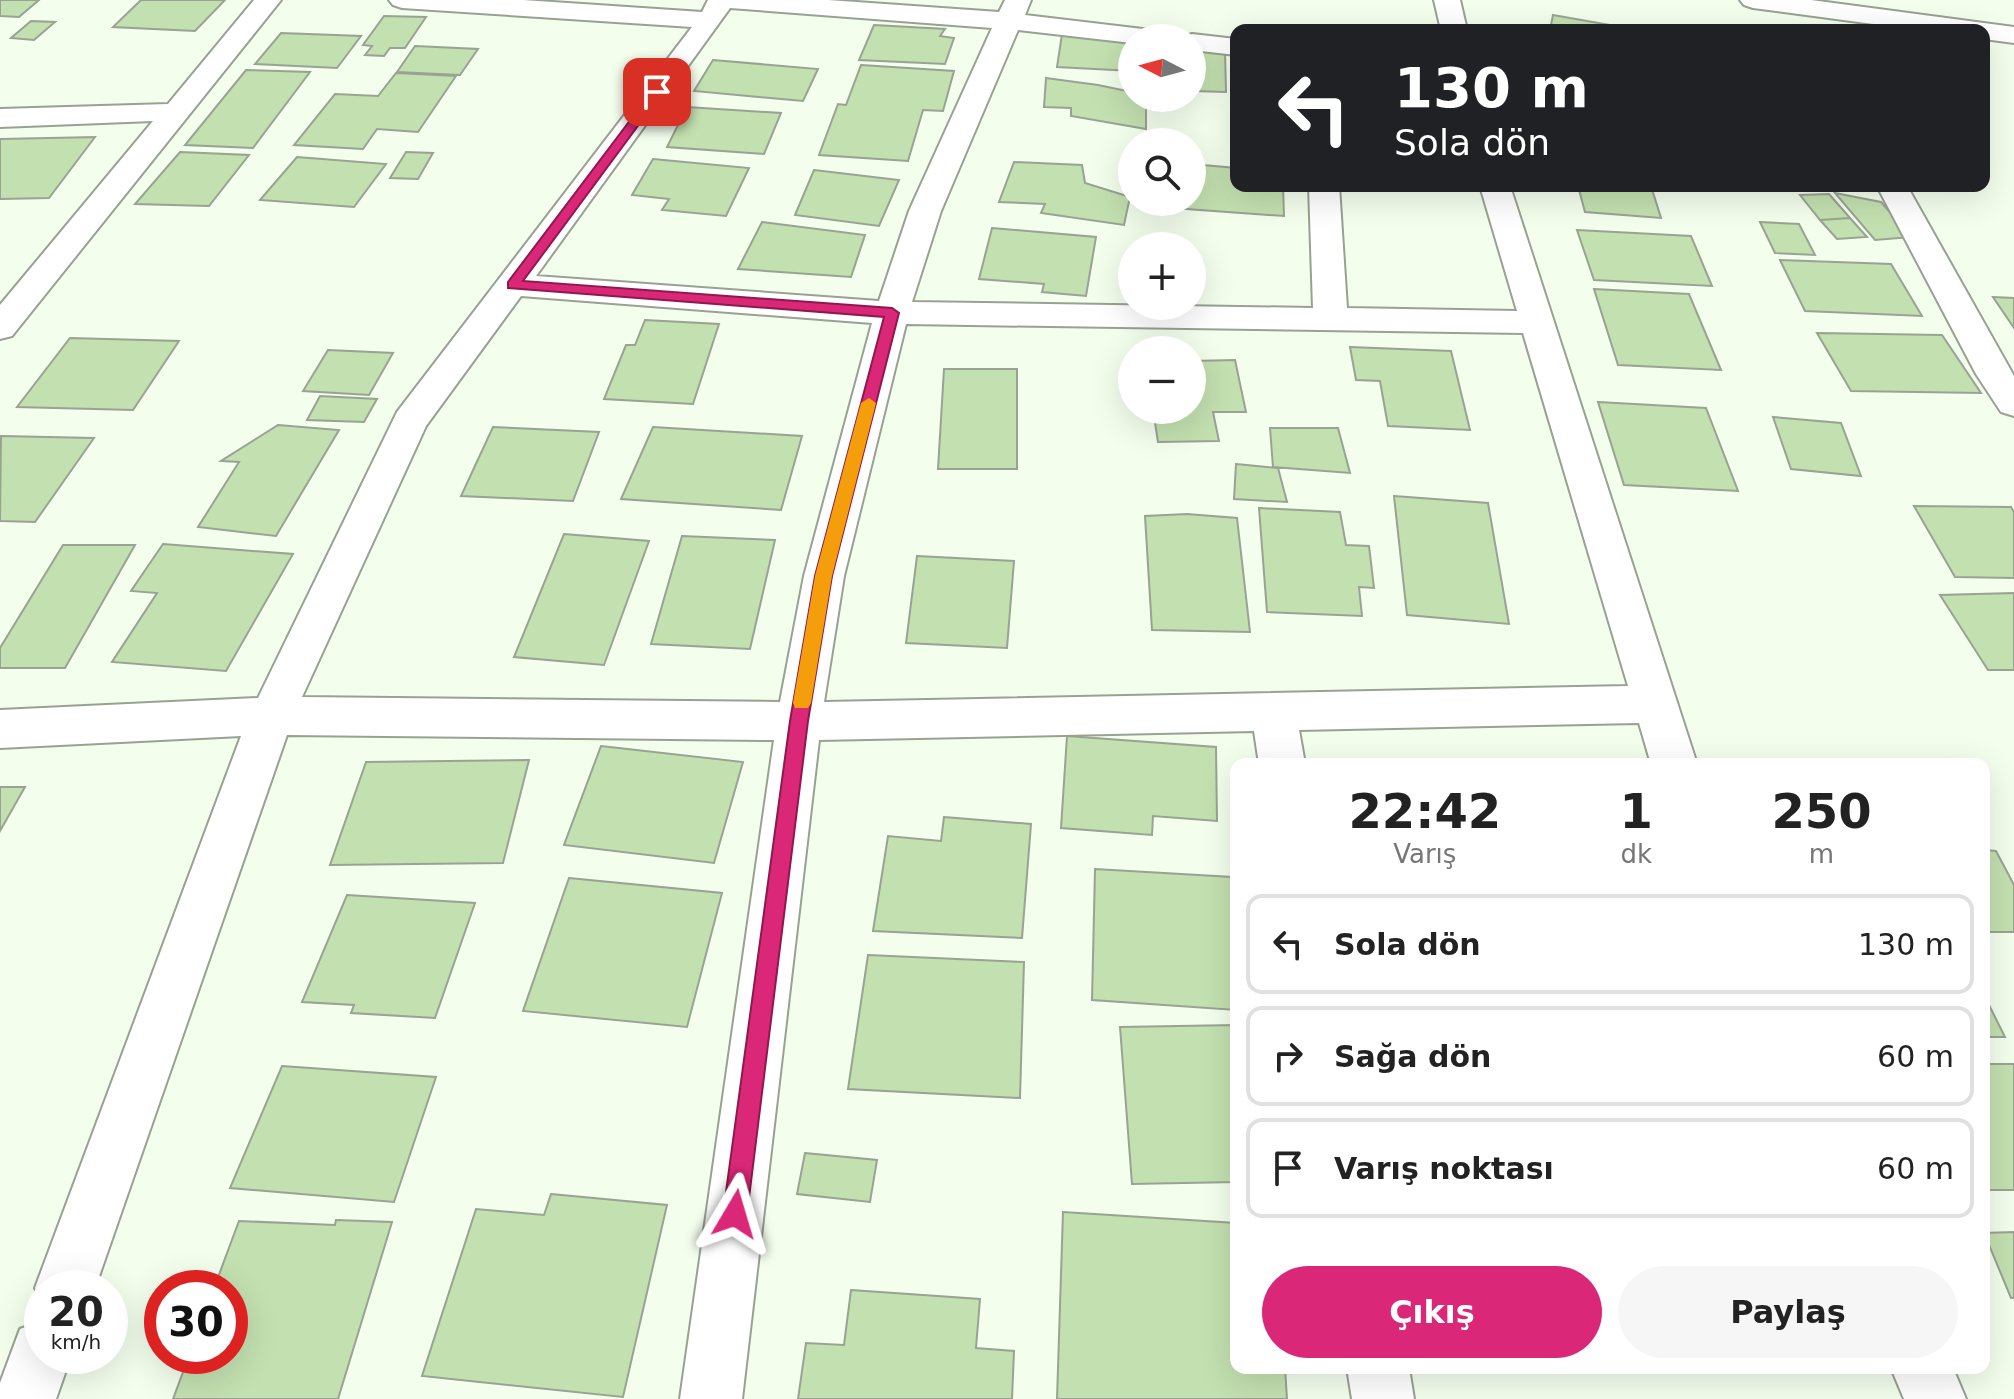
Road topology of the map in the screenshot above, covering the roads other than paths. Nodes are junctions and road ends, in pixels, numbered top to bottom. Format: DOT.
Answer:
graph roads {
  1 [pos="268,0"];
  2 [pos="402,0"];
  3 [pos="1447,0"];
  4 [pos="1771,1"];
  5 [pos="1013,11"];
  6 [pos="711,20"];
  7 [pos="1453,24"];
  8 [pos="1792,24"];
  9 [pos="1934,24"];
  10 [pos="1118,31"];
  11 [pos="1990,32"];
  12 [pos="2014,35"];
  13 [pos="1206,44"];
  14 [pos="1230,46"];
  15 [pos="177,112"];
  16 [pos="0,118"];
  17 [pos="1324,192"];
  18 [pos="1497,192"];
  19 [pos="1895,192"];
  20 [pos="513,285"];
  21 [pos="892,313"];
  22 [pos="1331,319"];
  23 [pos="1537,322"];
  24 [pos="0,328"];
  25 [pos="2007,384"];
  26 [pos="1654,704"];
  27 [pos="1274,712"];
  28 [pos="271,716"];
  29 [pos="799,721"];
  30 [pos="0,729"];
  31 [pos="1281,758"];
  32 [pos="1672,758"];
  33 [pos="71,1270"];
  34 [pos="34,1374"];
  35 [pos="1379,1374"];
  36 [pos="1925,1374"];
  37 [pos="25,1399"];
  38 [pos="711,1399"];
  39 [pos="1383,1399"];
  40 [pos="1935,1399"];
  1 -- 15 [label="street"];
  2 -- 6 [label="street"];
  3 -- 7 [label="street"];
  4 -- 8 [label="street"];
  4 -- 9 [label="street"];
  5 -- 6 [label="street"];
  5 -- 10 [label="street"];
  5 -- 21 [label="street"];
  6 -- 20 [label="street"];
  11 -- 12 [label="street"];
  13 -- 14 [label="street"];
  15 -- 16 [label="street"];
  15 -- 24 [label="street"];
  17 -- 22 [label="street"];
  18 -- 23 [label="street"];
  19 -- 25 [label="street"];
  20 -- 21 [label="street"];
  20 -- 28 [label="street"];
  21 -- 22 [label="street"];
  21 -- 29 [label="street"];
  22 -- 23 [label="street"];
  23 -- 26 [label="street"];
  26 -- 27 [label="street"];
  26 -- 32 [label="street"];
  27 -- 29 [label="street"];
  27 -- 31 [label="street"];
  28 -- 29 [label="street"];
  28 -- 30 [label="street"];
  28 -- 33 [label="street"];
  29 -- 38 [label="street"];
  34 -- 37 [label="street"];
  35 -- 39 [label="street"];
  36 -- 40 [label="street"];
}
